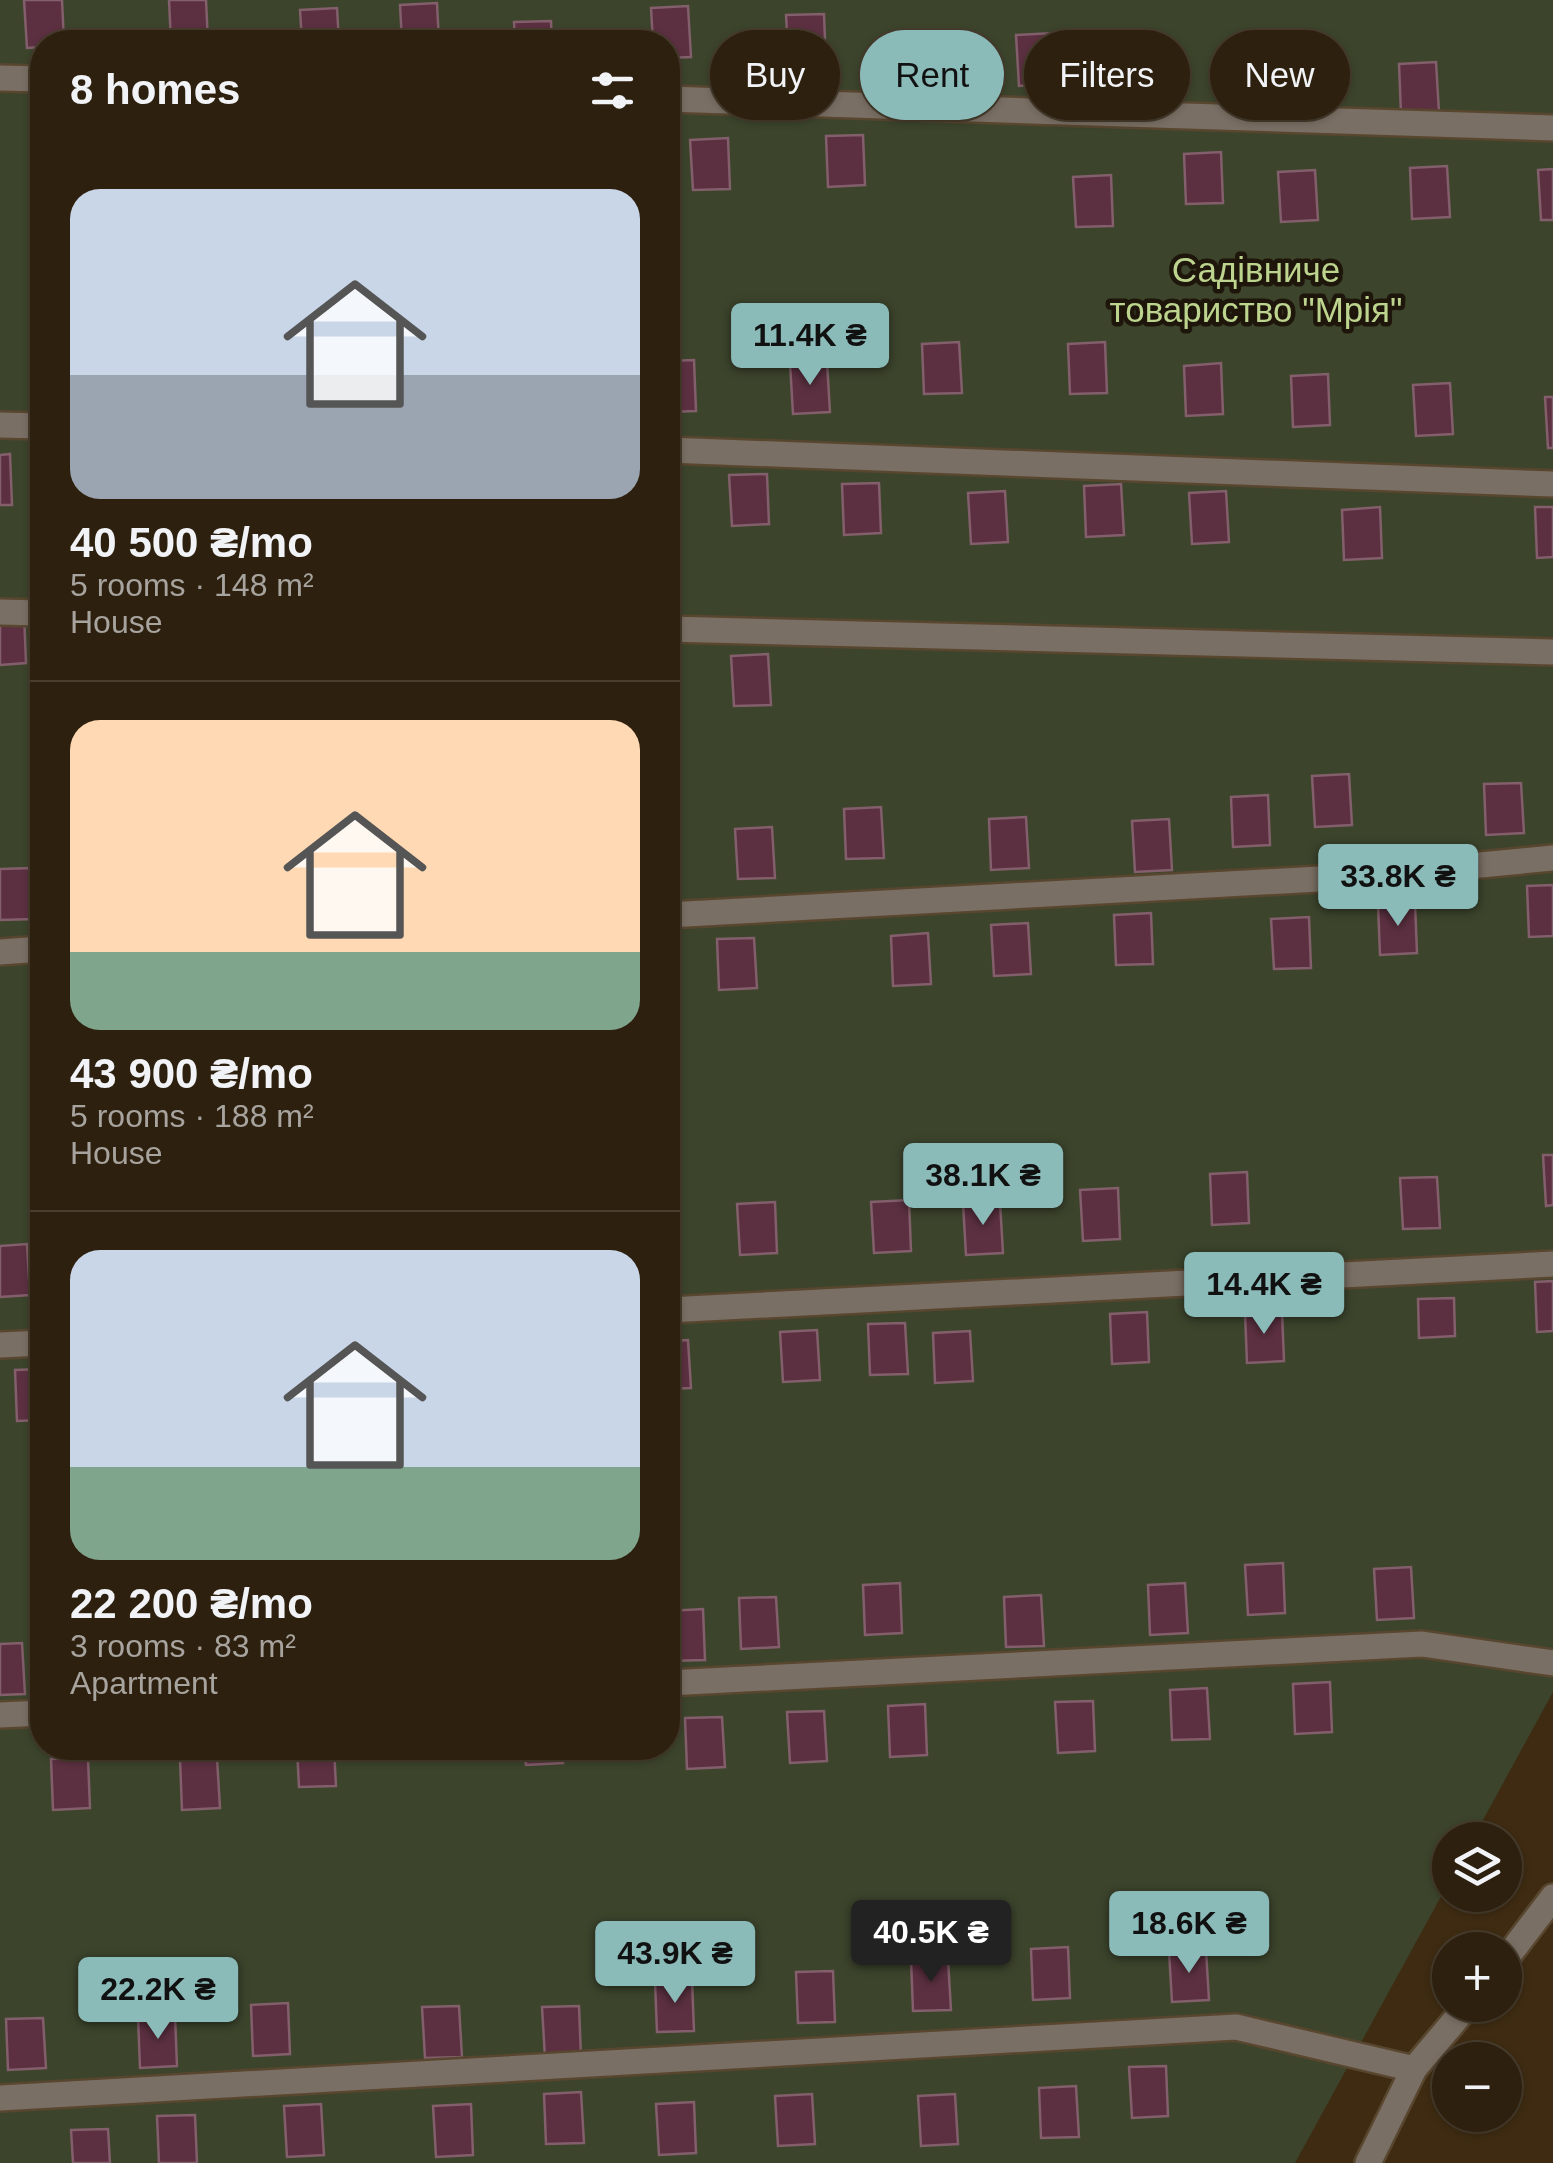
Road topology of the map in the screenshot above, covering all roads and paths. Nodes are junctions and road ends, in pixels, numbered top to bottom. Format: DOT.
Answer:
graph roads {
  1 [pos="0,78"];
  2 [pos="30,79"];
  3 [pos="680,100"];
  4 [pos="1553,128"];
  5 [pos="0,424"];
  6 [pos="30,425"];
  7 [pos="680,450"];
  8 [pos="1553,484"];
  9 [pos="0,612"];
  10 [pos="30,613"];
  11 [pos="680,629"];
  12 [pos="1553,652"];
  13 [pos="1553,858"];
  14 [pos="680,914"];
  15 [pos="30,951"];
  16 [pos="0,952"];
  17 [pos="1553,1264"];
  18 [pos="680,1309"];
  19 [pos="30,1344"];
  20 [pos="0,1345"];
  21 [pos="1553,1663"];
  22 [pos="680,1681"];
  23 [pos="30,1715"];
  24 [pos="0,1716"];
  25 [pos="1553,1896"];
  26 [pos="1522,1937"];
  27 [pos="1454,2022"];
  28 [pos="1414,2069"];
  29 [pos="0,2098"];
  30 [pos="1368,2163"];
  1 -- 2 [label="street"];
  3 -- 4 [label="street"];
  5 -- 6 [label="street"];
  7 -- 8 [label="street"];
  9 -- 10 [label="street"];
  11 -- 12 [label="street"];
  13 -- 14 [label="street"];
  15 -- 16 [label="street"];
  17 -- 18 [label="street"];
  19 -- 20 [label="street"];
  21 -- 22 [label="street"];
  23 -- 24 [label="street"];
  25 -- 26 [label="street"];
  27 -- 28 [label="street"];
  28 -- 29 [label="street"];
  28 -- 30 [label="street"];
}
